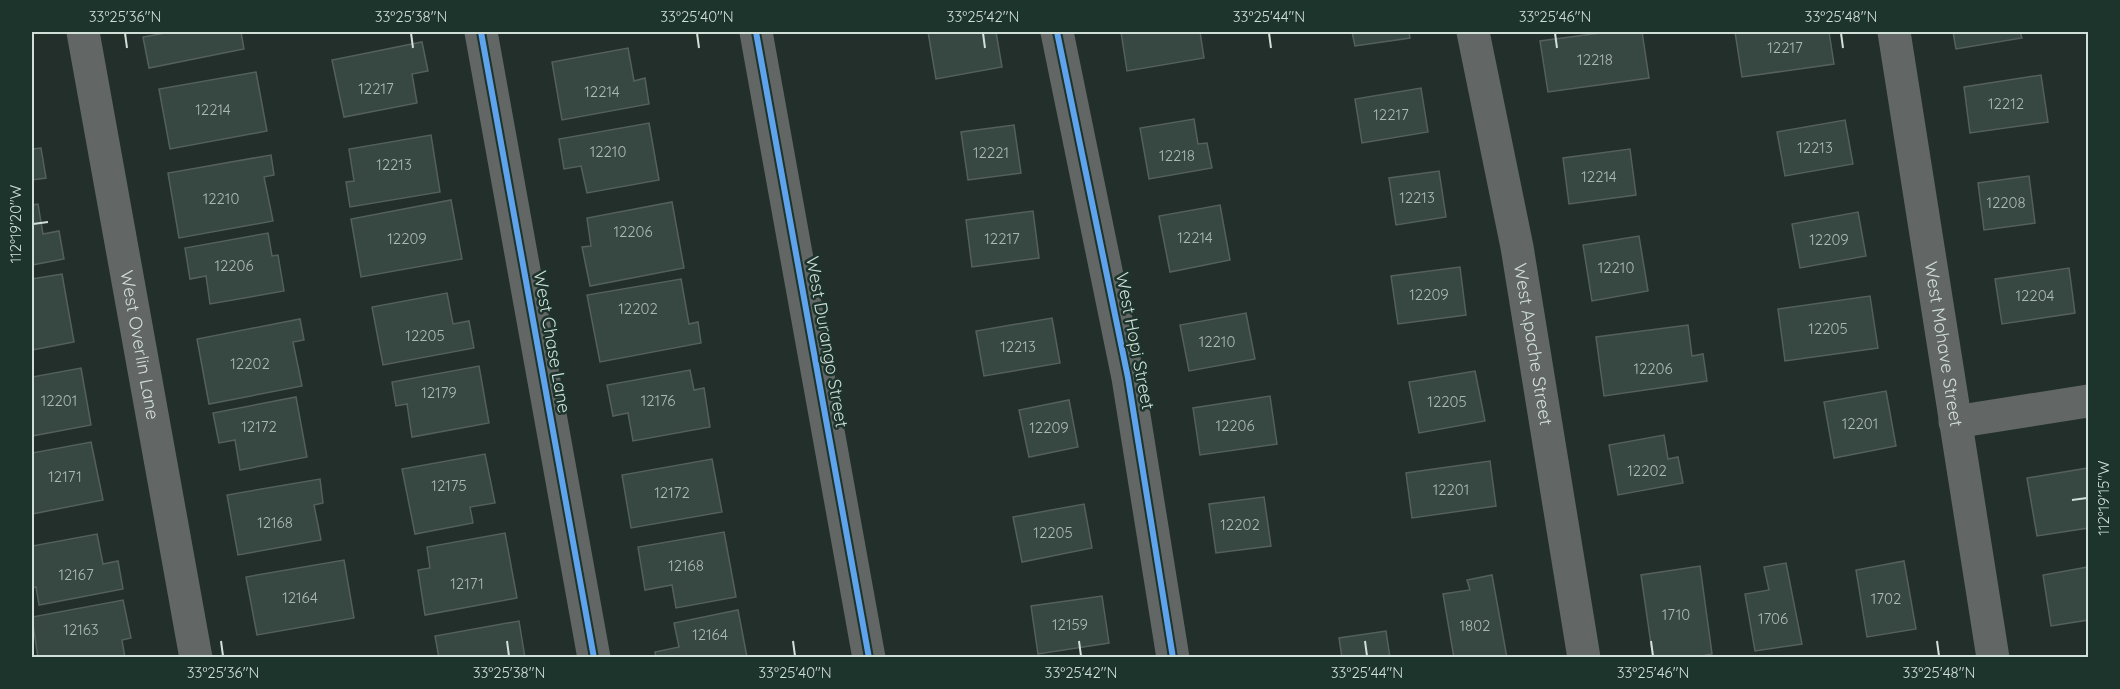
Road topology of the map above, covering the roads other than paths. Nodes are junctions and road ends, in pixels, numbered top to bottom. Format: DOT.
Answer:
graph roads {
  1 [pos="83,32"];
  2 [pos="482,32"];
  3 [pos="756,32"];
  4 [pos="1057,32"];
  5 [pos="1473,32"];
  6 [pos="1894,32"];
  7 [pos="2088,401"];
  8 [pos="1955,422"];
  9 [pos="196,657"];
  10 [pos="594,657"];
  11 [pos="869,657"];
  12 [pos="1173,657"];
  13 [pos="1584,657"];
  14 [pos="1994,657"];
  1 -- 9 [label="street, West Overlin Lane"];
  2 -- 10 [label="street, West Chase Lane"];
  3 -- 11 [label="street, West Durango Street"];
  4 -- 12 [label="street, West Hopi Street"];
  5 -- 13 [label="street, West Apache Street"];
  6 -- 8 [label="street, West Mohave Street"];
  7 -- 8 [label="street"];
  8 -- 14 [label="street, West Mohave Street"];
}
